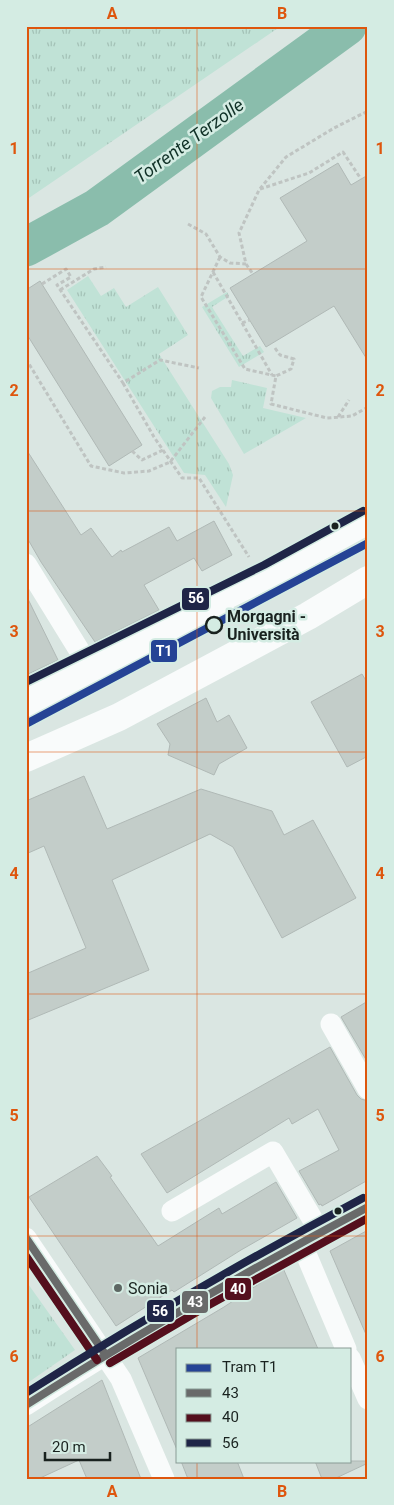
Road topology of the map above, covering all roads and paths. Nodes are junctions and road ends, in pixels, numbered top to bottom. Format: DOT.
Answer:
graph roads {
  1 [pos="368,112"];
  2 [pos="361,179"];
  3 [pos="258,190"];
  4 [pos="188,224"];
  5 [pos="220,257"];
  6 [pos="246,264"];
  7 [pos="106,267"];
  8 [pos="213,272"];
  9 [pos="253,274"];
  10 [pos="42,284"];
  11 [pos="60,290"];
  12 [pos="250,320"];
  13 [pos="242,323"];
  14 [pos="275,348"];
  15 [pos="26,359"];
  16 [pos="199,368"];
  17 [pos="274,376"];
  18 [pos="123,383"];
  19 [pos="349,400"];
  20 [pos="368,407"];
  21 [pos="205,417"];
  22 [pos="338,418"];
  23 [pos="162,450"];
  24 [pos="132,451"];
  25 [pos="170,462"];
  26 [pos="368,520"];
  27 [pos="368,536"];
  28 [pos="251,560"];
  29 [pos="26,564"];
  30 [pos="368,580"];
  31 [pos="87,664"];
  32 [pos="26,693"];
  33 [pos="26,712"];
  34 [pos="26,758"];
  35 [pos="331,1024"];
  36 [pos="368,1089"];
  37 [pos="368,1207"];
  38 [pos="172,1212"];
  39 [pos="320,1232"];
  40 [pos="26,1238"];
  41 [pos="301,1242"];
  42 [pos="346,1348"];
  43 [pos="105,1354"];
  44 [pos="352,1363"];
  45 [pos="368,1400"];
  46 [pos="26,1405"];
  47 [pos="164,1479"];
  1 -- 3 [label="path"];
  2 -- 3 [label="path"];
  3 -- 6 [label="path"];
  4 -- 5 [label="path"];
  5 -- 6 [label="path"];
  5 -- 8 [label="path"];
  6 -- 9 [label="path"];
  7 -- 11 [label="path"];
  8 -- 13 [label="path"];
  8 -- 17 [label="path"];
  10 -- 11 [label="path"];
  11 -- 18 [label="path"];
  12 -- 13 [label="path"];
  13 -- 17 [label="path"];
  14 -- 17 [label="path"];
  15 -- 25 [label="path"];
  16 -- 18 [label="path"];
  17 -- 22 [label="path"];
  18 -- 23 [label="path"];
  19 -- 22 [label="path"];
  20 -- 22 [label="path"];
  21 -- 25 [label="path"];
  23 -- 24 [label="path"];
  23 -- 25 [label="path"];
  25 -- 28 [label="path"];
  26 -- 31 [label="main road"];
  27 -- 33 [label="street"];
  29 -- 31 [label="street"];
  30 -- 34 [label="main road"];
  31 -- 32 [label="main road"];
  35 -- 36 [label="street"];
  37 -- 39 [label="street"];
  38 -- 39 [label="street"];
  39 -- 41 [label="street"];
  40 -- 43 [label="street"];
  41 -- 42 [label="street"];
  41 -- 43 [label="street"];
  43 -- 46 [label="street"];
  43 -- 47 [label="street"];
  44 -- 45 [label="street"];
}
